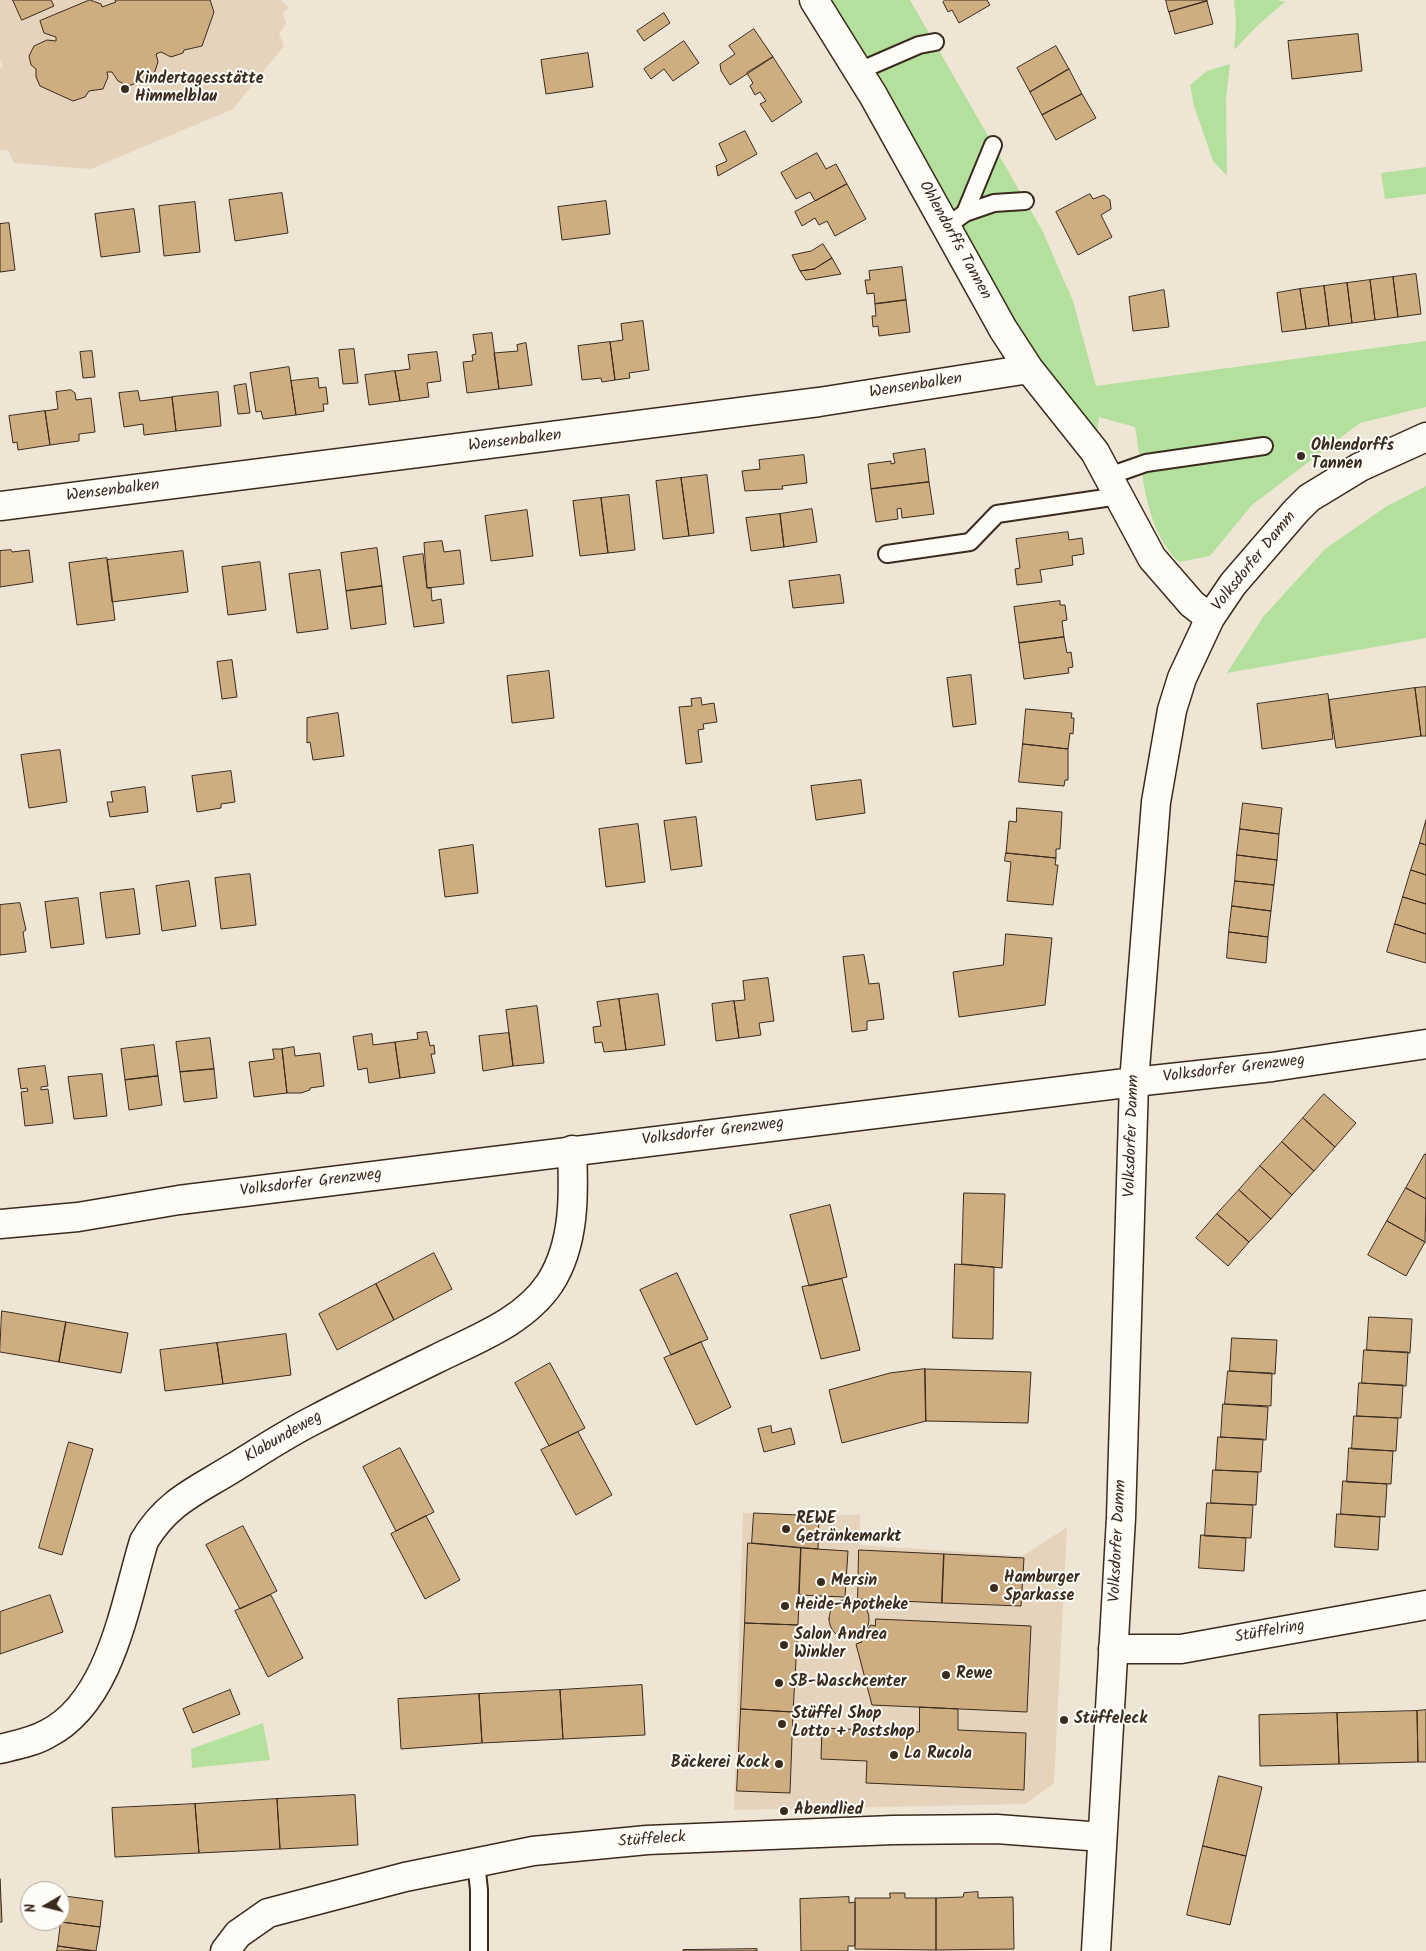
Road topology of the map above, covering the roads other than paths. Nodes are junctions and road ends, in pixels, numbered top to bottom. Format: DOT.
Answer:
graph roads {
  1 [pos="814,0"];
  2 [pos="935,42"];
  3 [pos="859,71"];
  4 [pos="993,145"];
  5 [pos="1025,201"];
  6 [pos="955,220"];
  7 [pos="1029,369"];
  8 [pos="1426,437"];
  9 [pos="1264,446"];
  10 [pos="1114,486"];
  11 [pos="0,506"];
  12 [pos="887,554"];
  13 [pos="1210,618"];
  14 [pos="1426,1044"];
  15 [pos="1134,1082"];
  16 [pos="572,1150"];
  17 [pos="0,1224"];
  18 [pos="1426,1604"];
  19 [pos="1113,1649"];
  20 [pos="0,1749"];
  21 [pos="1102,1837"];
  22 [pos="476,1862"];
  23 [pos="225,1951"];
  24 [pos="479,1951"];
  25 [pos="1096,1951"];
  1 -- 3 [label="street, Ohlendorffs Tannen"];
  2 -- 3 [label="lane"];
  3 -- 6 [label="street, Ohlendorffs Tannen"];
  4 -- 6 [label="lane"];
  5 -- 6 [label="lane"];
  6 -- 7 [label="street, Ohlendorffs Tannen"];
  7 -- 10 [label="street, Ohlendorffs Tannen"];
  7 -- 11 [label="street, Wensenbalken"];
  8 -- 13 [label="street, Volksdorfer Damm"];
  9 -- 10 [label="lane"];
  10 -- 12 [label="lane"];
  10 -- 13 [label="street, Ohlendorffs Tannen"];
  13 -- 15 [label="street, Volksdorfer Damm"];
  14 -- 15 [label="street, Volksdorfer Grenzweg"];
  15 -- 16 [label="street, Volksdorfer Grenzweg"];
  15 -- 19 [label="street, Volksdorfer Damm"];
  16 -- 17 [label="street, Volksdorfer Grenzweg"];
  16 -- 20 [label="street, Klabundeweg"];
  18 -- 19 [label="street, Stüffelring"];
  19 -- 21 [label="street, Volksdorfer Damm"];
  21 -- 22 [label="street, Stüffeleck"];
  21 -- 25 [label="street, Volksdorfer Damm"];
  22 -- 23 [label="street, Stüffeleck"];
  22 -- 24 [label="lane"];
}
